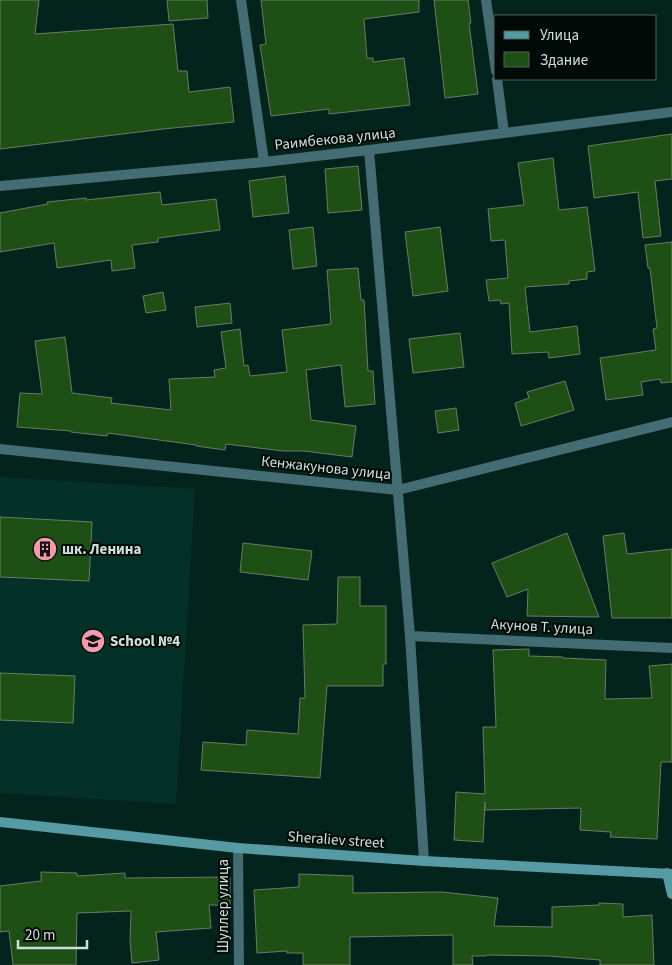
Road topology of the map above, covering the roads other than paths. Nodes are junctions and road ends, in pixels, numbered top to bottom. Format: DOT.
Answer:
graph roads {
  1 [pos="241,0"];
  2 [pos="486,0"];
  3 [pos="494,57"];
  4 [pos="497,80"];
  5 [pos="672,112"];
  6 [pos="504,133"];
  7 [pos="369,150"];
  8 [pos="264,162"];
  9 [pos="0,186"];
  10 [pos="672,422"];
  11 [pos="0,449"];
  12 [pos="398,490"];
  13 [pos="410,636"];
  14 [pos="672,648"];
  15 [pos="0,822"];
  16 [pos="238,848"];
  17 [pos="424,861"];
  18 [pos="670,873"];
  19 [pos="672,894"];
  20 [pos="239,965"];
  1 -- 8 [label="street"];
  2 -- 3 [label="street"];
  4 -- 6 [label="street"];
  5 -- 6 [label="street, Раимбекова улица"];
  6 -- 7 [label="street, Раимбекова улица"];
  7 -- 8 [label="street, Раимбекова улица"];
  7 -- 12 [label="street"];
  8 -- 9 [label="street, Раимбекова улица"];
  10 -- 12 [label="street, Кенжакунова улица"];
  11 -- 12 [label="street, Кенжакунова улица"];
  12 -- 13 [label="street"];
  13 -- 14 [label="street, Акунов Т. улица"];
  13 -- 17 [label="street"];
  15 -- 16 [label="street, Sheraliev street"];
  16 -- 17 [label="street, Sheraliev street"];
  16 -- 20 [label="street, Шуллер улица"];
  17 -- 18 [label="street, Sheraliev street"];
  18 -- 19 [label="street"];
}
